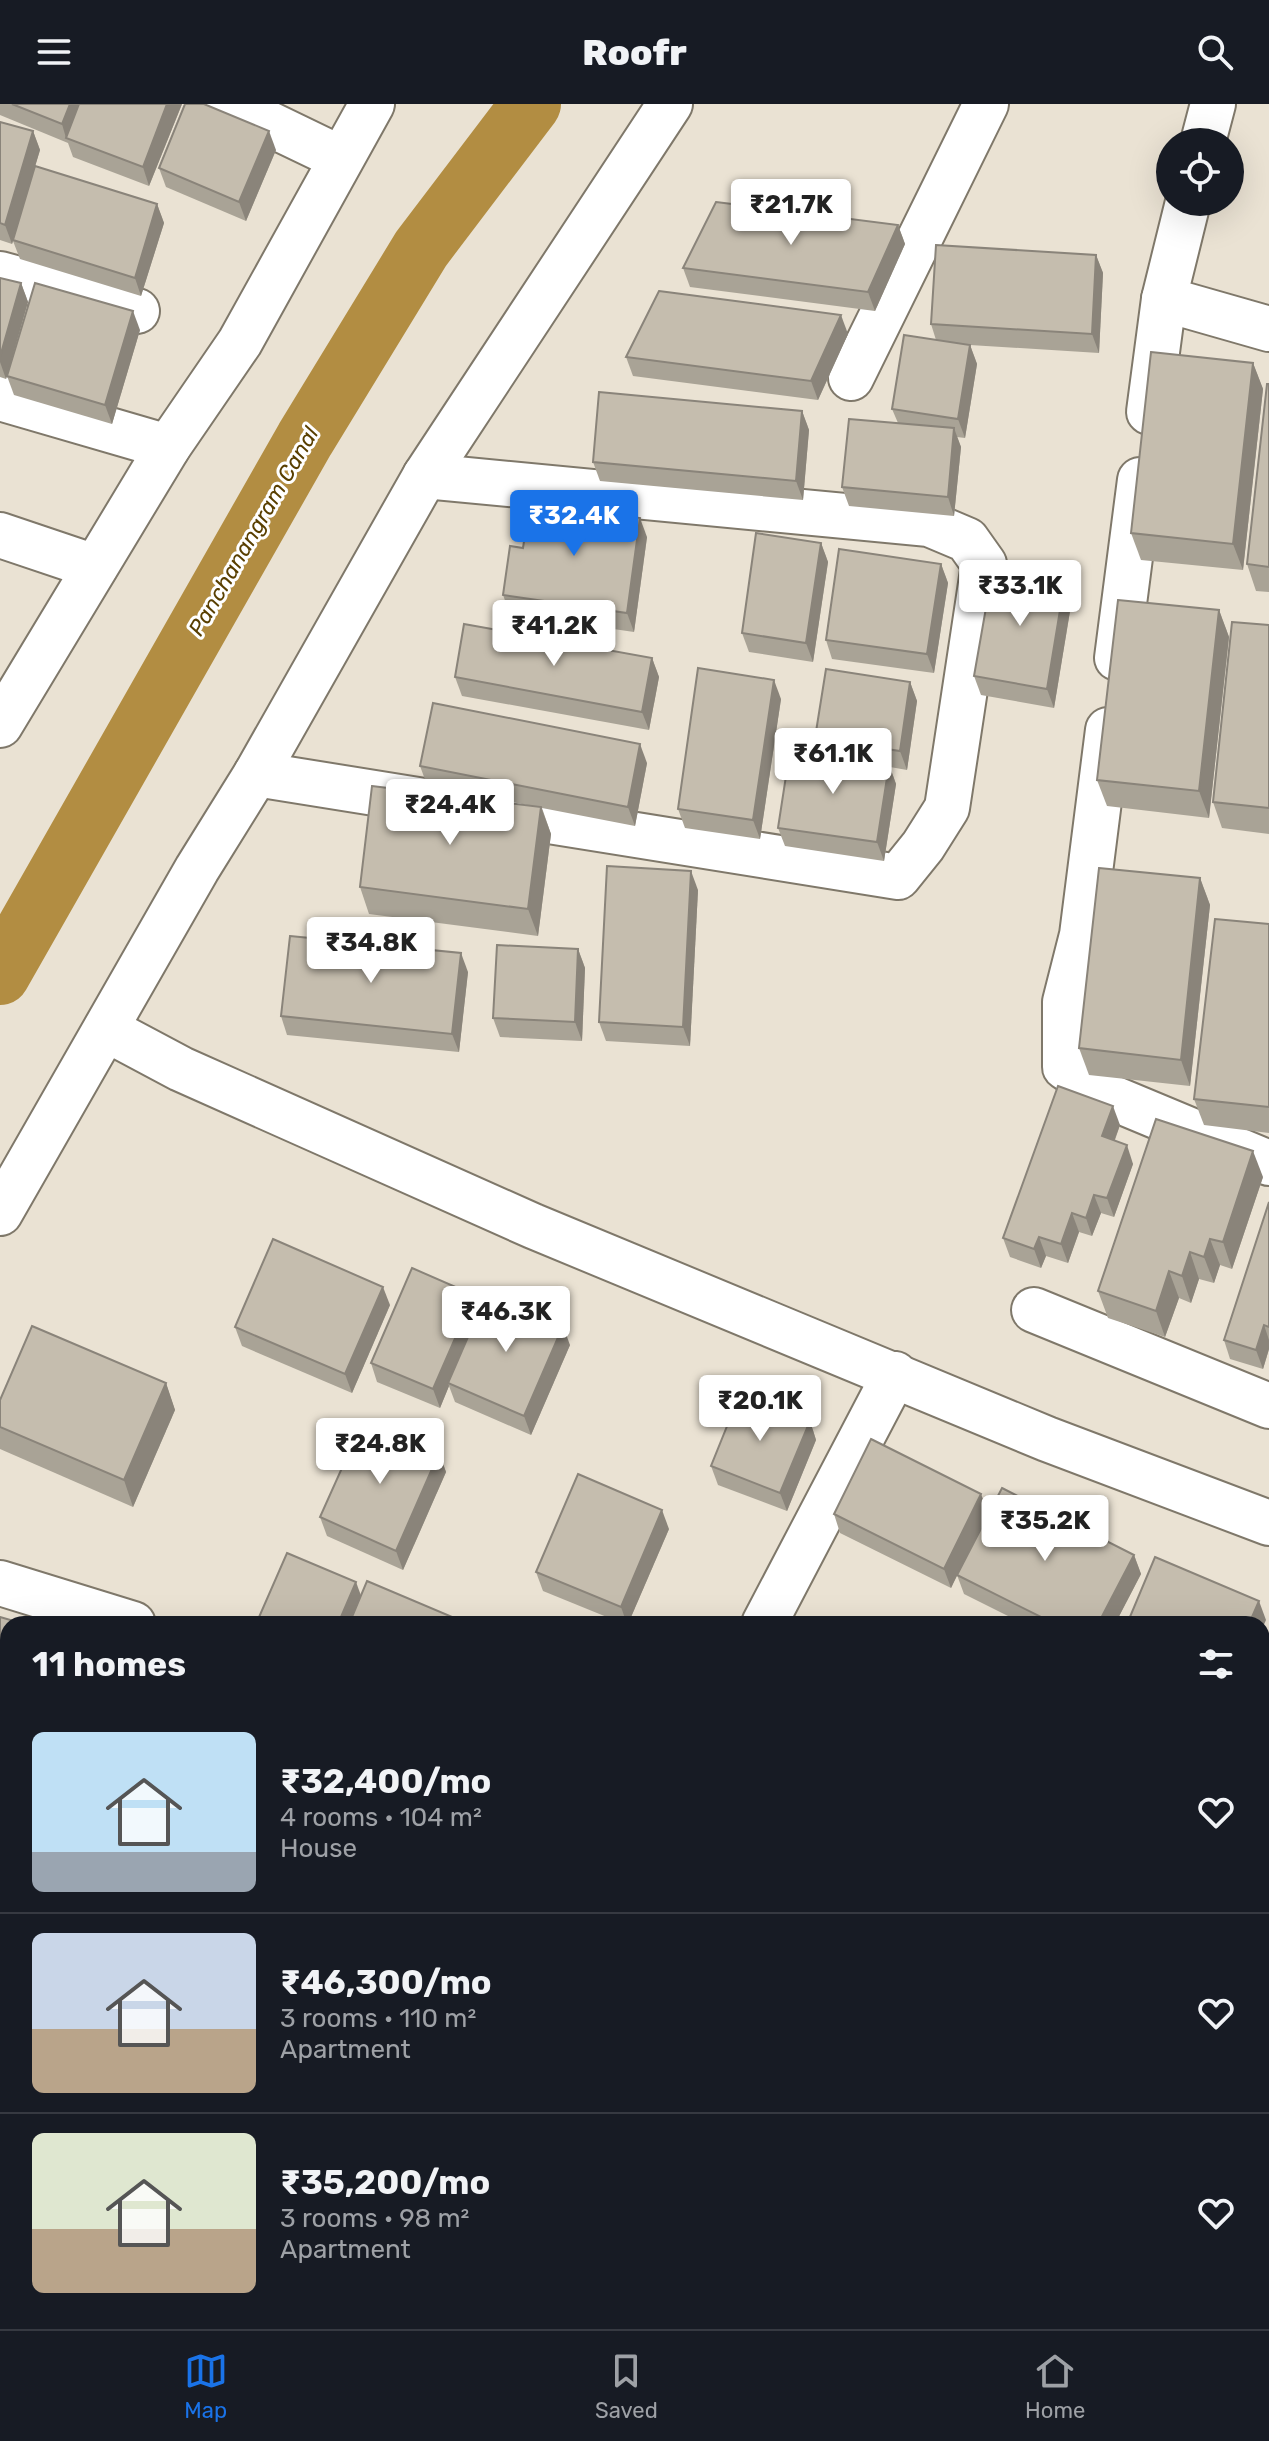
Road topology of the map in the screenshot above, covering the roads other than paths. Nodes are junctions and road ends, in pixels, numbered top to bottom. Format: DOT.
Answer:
graph roads {
  1 [pos="228,104"];
  2 [pos="372,104"];
  3 [pos="670,104"];
  4 [pos="986,104"];
  5 [pos="1213,104"];
  6 [pos="1207,128"];
  7 [pos="340,158"];
  8 [pos="1185,216"];
  9 [pos="0,274"];
  10 [pos="1164,299"];
  11 [pos="137,311"];
  12 [pos="1269,329"];
  13 [pos="851,378"];
  14 [pos="0,398"];
  15 [pos="168,447"];
  16 [pos="425,476"];
  17 [pos="0,535"];
  18 [pos="95,567"];
  19 [pos="0,725"];
  20 [pos="256,774"];
  21 [pos="106,1029"];
  22 [pos="1269,1163"];
  23 [pos="0,1213"];
  24 [pos="1034,1310"];
  25 [pos="895,1374"];
  26 [pos="1269,1406"];
  27 [pos="1267,1517"];
  28 [pos="0,1583"];
  29 [pos="107,1616"];
  30 [pos="768,1616"];
  1 -- 7 [label="street"];
  2 -- 7 [label="street"];
  3 -- 16 [label="street"];
  4 -- 13 [label="street"];
  5 -- 6 [label="street"];
  7 -- 15 [label="street"];
  8 -- 10 [label="street"];
  9 -- 11 [label="street"];
  10 -- 12 [label="street"];
  10 -- 22 [label="street"];
  14 -- 15 [label="street"];
  15 -- 18 [label="street"];
  16 -- 20 [label="street"];
  16 -- 20 [label="street"];
  17 -- 18 [label="street"];
  18 -- 19 [label="street"];
  20 -- 21 [label="street"];
  21 -- 23 [label="street"];
  21 -- 25 [label="street"];
  24 -- 26 [label="street"];
  25 -- 27 [label="street"];
  25 -- 30 [label="street"];
  28 -- 29 [label="street"];
}
